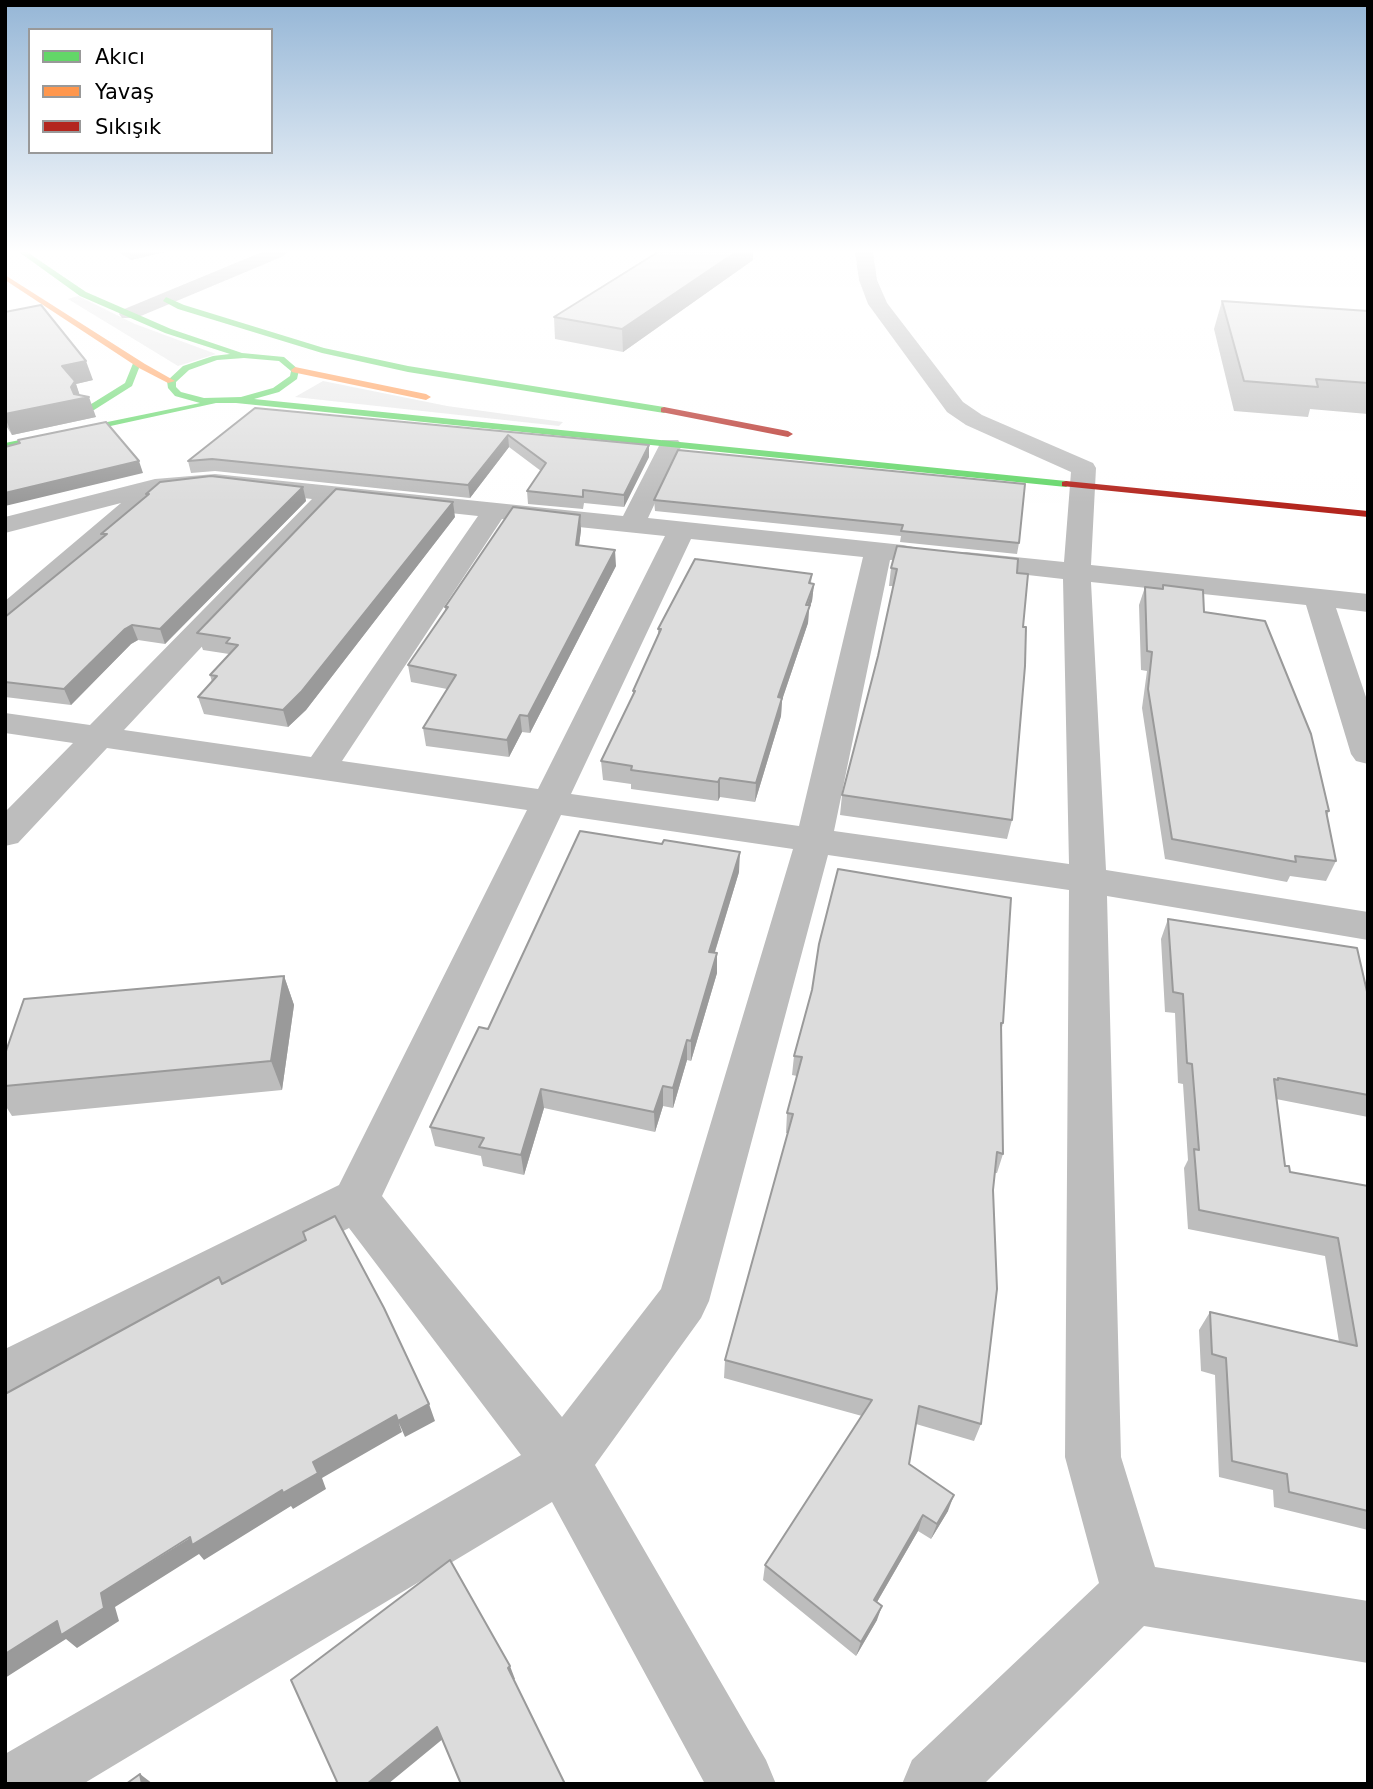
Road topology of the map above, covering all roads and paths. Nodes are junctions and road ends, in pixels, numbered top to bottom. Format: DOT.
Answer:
graph roads {
  1 [pos="95,335"];
  2 [pos="182,335"];
  3 [pos="274,335"];
  4 [pos="902,335"];
  5 [pos="244,355"];
  6 [pos="137,363"];
  7 [pos="295,370"];
  8 [pos="161,389"];
  9 [pos="438,399"];
  10 [pos="228,401"];
  11 [pos="569,418"];
  12 [pos="807,438"];
  13 [pos="670,445"];
  14 [pos="5,446"];
  15 [pos="911,452"];
  16 [pos="1030,463"];
  17 [pos="1088,474"];
  18 [pos="155,487"];
  19 [pos="332,493"];
  20 [pos="495,510"];
  21 [pos="1368,514"];
  22 [pos="632,524"];
  23 [pos="5,525"];
  24 [pos="682,529"];
  25 [pos="878,551"];
  26 [pos="1077,572"];
  27 [pos="1318,598"];
  28 [pos="1368,603"];
  29 [pos="5,616"];
  30 [pos="5,723"];
  31 [pos="100,737"];
  32 [pos="1368,754"];
  33 [pos="320,769"];
  34 [pos="548,802"];
  35 [pos="5,834"];
  36 [pos="814,840"];
  37 [pos="1088,880"];
  38 [pos="1368,926"];
  39 [pos="356,1200"];
  40 [pos="5,1377"];
  41 [pos="562,1463"];
  42 [pos="1133,1594"];
  43 [pos="1368,1632"];
  44 [pos="19,1784"];
  45 [pos="742,1784"];
  46 [pos="936,1784"];
  1 -- 6 [label="street"];
  2 -- 5 [label="street"];
  3 -- 12 [label="street"];
  4 -- 17 [label="street"];
  5 -- 7 [label="street"];
  5 -- 8 [label="street"];
  6 -- 8 [label="street"];
  6 -- 8 [label="street"];
  7 -- 9 [label="street"];
  7 -- 10 [label="street"];
  8 -- 10 [label="street"];
  10 -- 13 [label="street"];
  10 -- 14 [label="street"];
  11 -- 15 [label="street"];
  13 -- 17 [label="street"];
  13 -- 22 [label="street"];
  16 -- 17 [label="street"];
  17 -- 21 [label="street"];
  17 -- 26 [label="street"];
  18 -- 19 [label="street"];
  18 -- 23 [label="street"];
  18 -- 29 [label="street"];
  19 -- 20 [label="street"];
  19 -- 31 [label="street"];
  20 -- 22 [label="street"];
  20 -- 33 [label="street"];
  22 -- 24 [label="street"];
  24 -- 25 [label="street"];
  24 -- 34 [label="street"];
  25 -- 26 [label="street"];
  25 -- 36 [label="street"];
  26 -- 27 [label="street"];
  26 -- 37 [label="street"];
  27 -- 28 [label="street"];
  27 -- 32 [label="street"];
  30 -- 31 [label="street"];
  31 -- 33 [label="street"];
  31 -- 35 [label="street"];
  33 -- 34 [label="street"];
  34 -- 36 [label="street"];
  34 -- 39 [label="street"];
  36 -- 37 [label="street"];
  36 -- 41 [label="street"];
  37 -- 38 [label="street"];
  37 -- 42 [label="street"];
  39 -- 40 [label="street"];
  39 -- 41 [label="street"];
  41 -- 44 [label="street"];
  41 -- 45 [label="street"];
  42 -- 43 [label="street"];
  42 -- 46 [label="street"];
}
